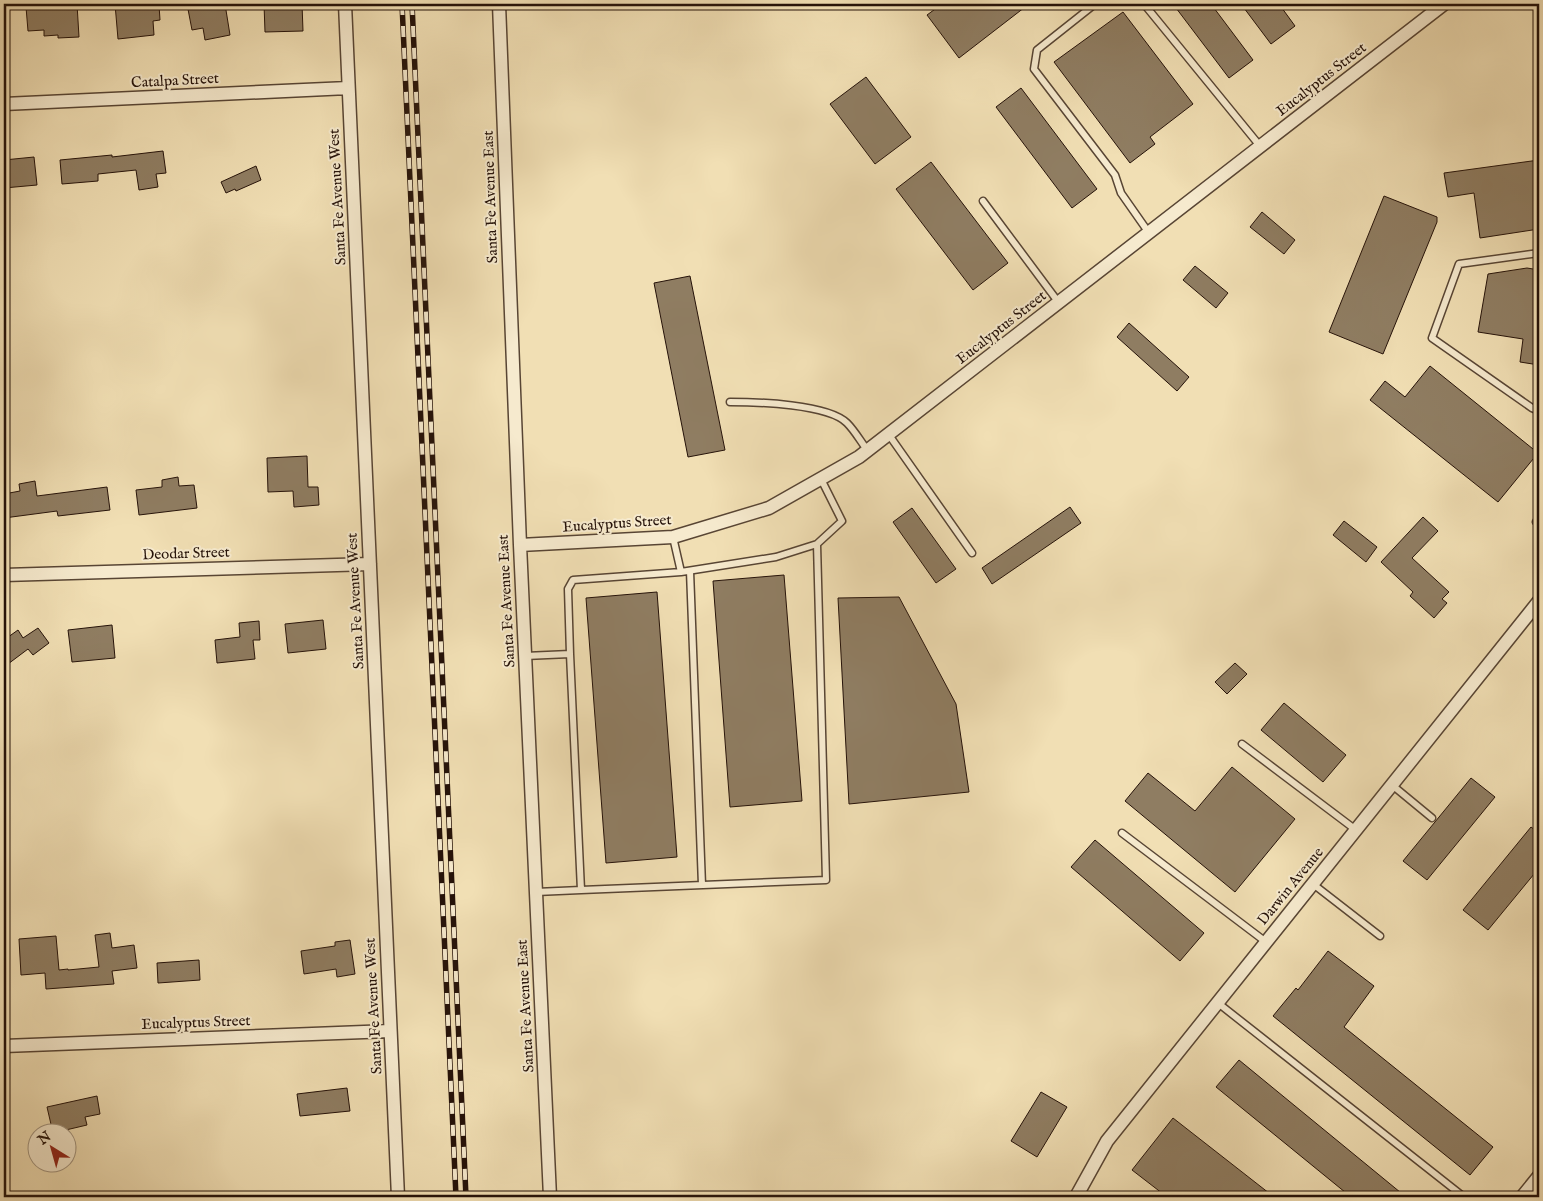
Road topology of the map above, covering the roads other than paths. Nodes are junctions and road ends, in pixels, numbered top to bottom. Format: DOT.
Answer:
graph roads {
  1 [pos="344,4"];
  2 [pos="498,4"];
  3 [pos="1096,4"];
  4 [pos="1144,4"];
  5 [pos="1444,4"];
  6 [pos="348,88"];
  7 [pos="4,104"];
  8 [pos="1260,146"];
  9 [pos="983,201"];
  10 [pos="1149,233"];
  11 [pos="1539,253"];
  12 [pos="1059,303"];
  13 [pos="730,402"];
  14 [pos="1539,411"];
  15 [pos="889,435"];
  16 [pos="868,451"];
  17 [pos="821,479"];
  18 [pos="673,537"];
  19 [pos="817,544"];
  20 [pos="520,545"];
  21 [pos="972,553"];
  22 [pos="370,564"];
  23 [pos="690,571"];
  24 [pos="681,572"];
  25 [pos="4,575"];
  26 [pos="1539,601"];
  27 [pos="570,654"];
  28 [pos="525,656"];
  29 [pos="1242,744"];
  30 [pos="1392,785"];
  31 [pos="1432,818"];
  32 [pos="1356,830"];
  33 [pos="1122,833"];
  34 [pos="1313,884"];
  35 [pos="702,885"];
  36 [pos="581,890"];
  37 [pos="536,892"];
  38 [pos="1380,936"];
  39 [pos="1266,942"];
  40 [pos="1218,1003"];
  41 [pos="390,1031"];
  42 [pos="4,1046"];
  43 [pos="1539,1176"];
  44 [pos="398,1197"];
  45 [pos="550,1197"];
  46 [pos="1076,1197"];
  47 [pos="1464,1197"];
  48 [pos="1522,1197"];
  1 -- 6 [label="street, Santa Fe Avenue West"];
  2 -- 20 [label="street, Santa Fe Avenue East"];
  3 -- 10 [label="lane"];
  4 -- 8 [label="lane"];
  5 -- 8 [label="street, Eucalyptus Street"];
  6 -- 7 [label="street, Catalpa Street"];
  6 -- 22 [label="street, Santa Fe Avenue West"];
  8 -- 10 [label="street, Eucalyptus Street"];
  9 -- 12 [label="lane"];
  10 -- 12 [label="street, Eucalyptus Street"];
  11 -- 14 [label="lane"];
  12 -- 15 [label="street, Eucalyptus Street"];
  13 -- 16 [label="lane"];
  15 -- 16 [label="street, Eucalyptus Street"];
  15 -- 21 [label="lane"];
  16 -- 17 [label="street, Eucalyptus Street"];
  17 -- 18 [label="street, Eucalyptus Street"];
  17 -- 19 [label="lane"];
  18 -- 20 [label="street, Eucalyptus Street"];
  18 -- 24 [label="lane"];
  19 -- 23 [label="lane"];
  19 -- 35 [label="lane"];
  20 -- 28 [label="street, Santa Fe Avenue East"];
  22 -- 25 [label="street, Deodar Street"];
  22 -- 41 [label="street, Santa Fe Avenue West"];
  23 -- 24 [label="lane"];
  23 -- 35 [label="lane"];
  24 -- 27 [label="lane"];
  26 -- 30 [label="street, Darwin Avenue"];
  27 -- 28 [label="lane"];
  27 -- 36 [label="lane"];
  28 -- 37 [label="street, Santa Fe Avenue East"];
  29 -- 32 [label="lane"];
  30 -- 31 [label="lane"];
  30 -- 32 [label="street, Darwin Avenue"];
  32 -- 34 [label="street, Darwin Avenue"];
  33 -- 39 [label="lane"];
  34 -- 38 [label="lane"];
  34 -- 39 [label="street, Darwin Avenue"];
  35 -- 36 [label="lane"];
  36 -- 37 [label="lane"];
  37 -- 45 [label="street, Santa Fe Avenue East"];
  39 -- 40 [label="street, Darwin Avenue"];
  40 -- 46 [label="street, Darwin Avenue"];
  40 -- 47 [label="lane"];
  41 -- 42 [label="street, Eucalyptus Street"];
  41 -- 44 [label="street, Santa Fe Avenue West"];
  43 -- 48 [label="street"];
}
